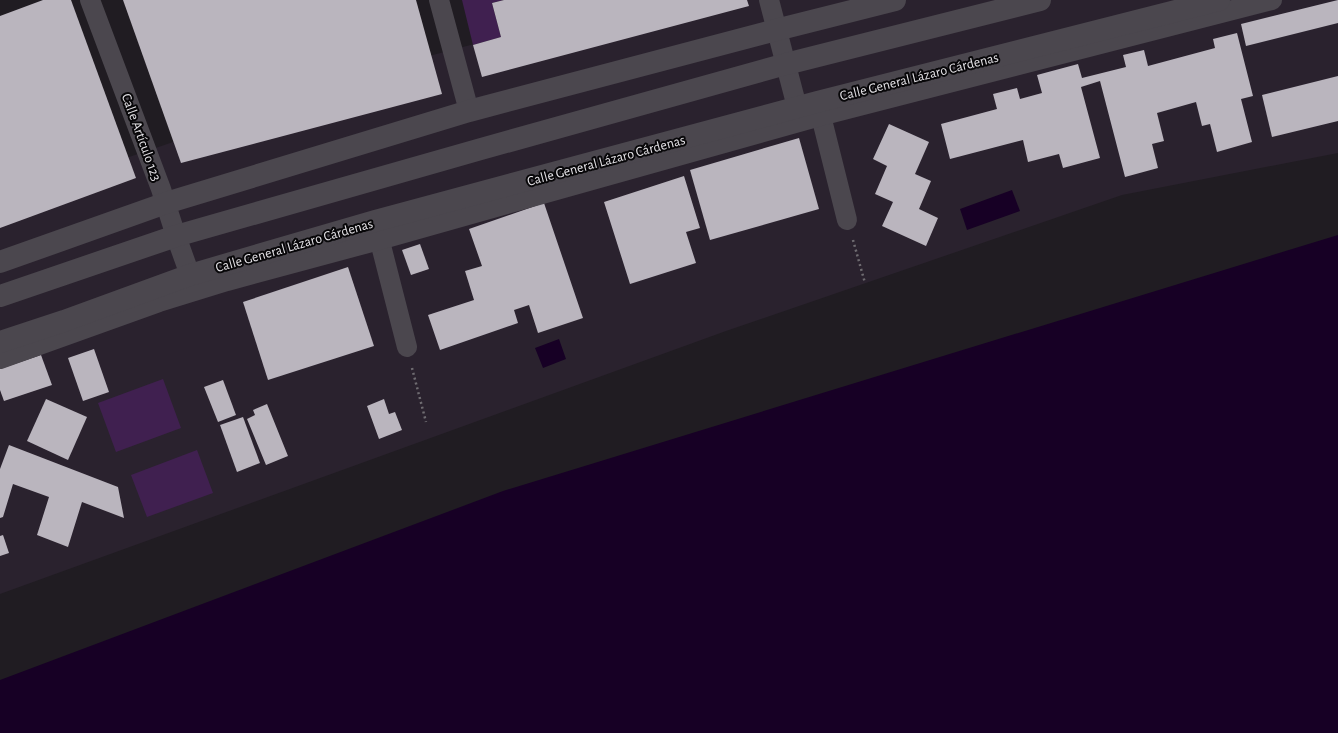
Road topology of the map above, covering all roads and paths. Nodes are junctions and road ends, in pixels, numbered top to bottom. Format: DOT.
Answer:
graph roads {
  1 [pos="90,0"];
  2 [pos="439,0"];
  3 [pos="769,0"];
  4 [pos="895,0"];
  5 [pos="1040,0"];
  6 [pos="1219,0"];
  7 [pos="1272,0"];
  8 [pos="776,30"];
  9 [pos="786,64"];
  10 [pos="812,109"];
  11 [pos="469,111"];
  12 [pos="166,203"];
  13 [pos="847,220"];
  14 [pos="377,231"];
  15 [pos="176,236"];
  16 [pos="0,262"];
  17 [pos="190,275"];
  18 [pos="865,283"];
  19 [pos="0,296"];
  20 [pos="0,342"];
  21 [pos="407,346"];
  22 [pos="0,359"];
  23 [pos="426,422"];
  1 -- 12 [label="street, Calle Artículo 123"];
  2 -- 11 [label="street"];
  3 -- 8 [label="street"];
  4 -- 8 [label="street"];
  5 -- 9 [label="street"];
  6 -- 10 [label="street, Calle General Lázaro Cárdenas"];
  7 -- 10 [label="street"];
  8 -- 9 [label="street"];
  8 -- 11 [label="street"];
  9 -- 10 [label="street"];
  9 -- 15 [label="street"];
  10 -- 13 [label="street"];
  10 -- 14 [label="street, Calle General Lázaro Cárdenas"];
  11 -- 12 [label="street"];
  12 -- 15 [label="street, Calle Artículo 123"];
  12 -- 16 [label="street"];
  13 -- 18 [label="path"];
  14 -- 17 [label="street, Calle General Lázaro Cárdenas"];
  14 -- 21 [label="street"];
  14 -- 22 [label="street"];
  15 -- 17 [label="street, Calle Artículo 123"];
  15 -- 19 [label="street"];
  17 -- 20 [label="street, Calle General Lázaro Cárdenas"];
  21 -- 23 [label="path"];
}
